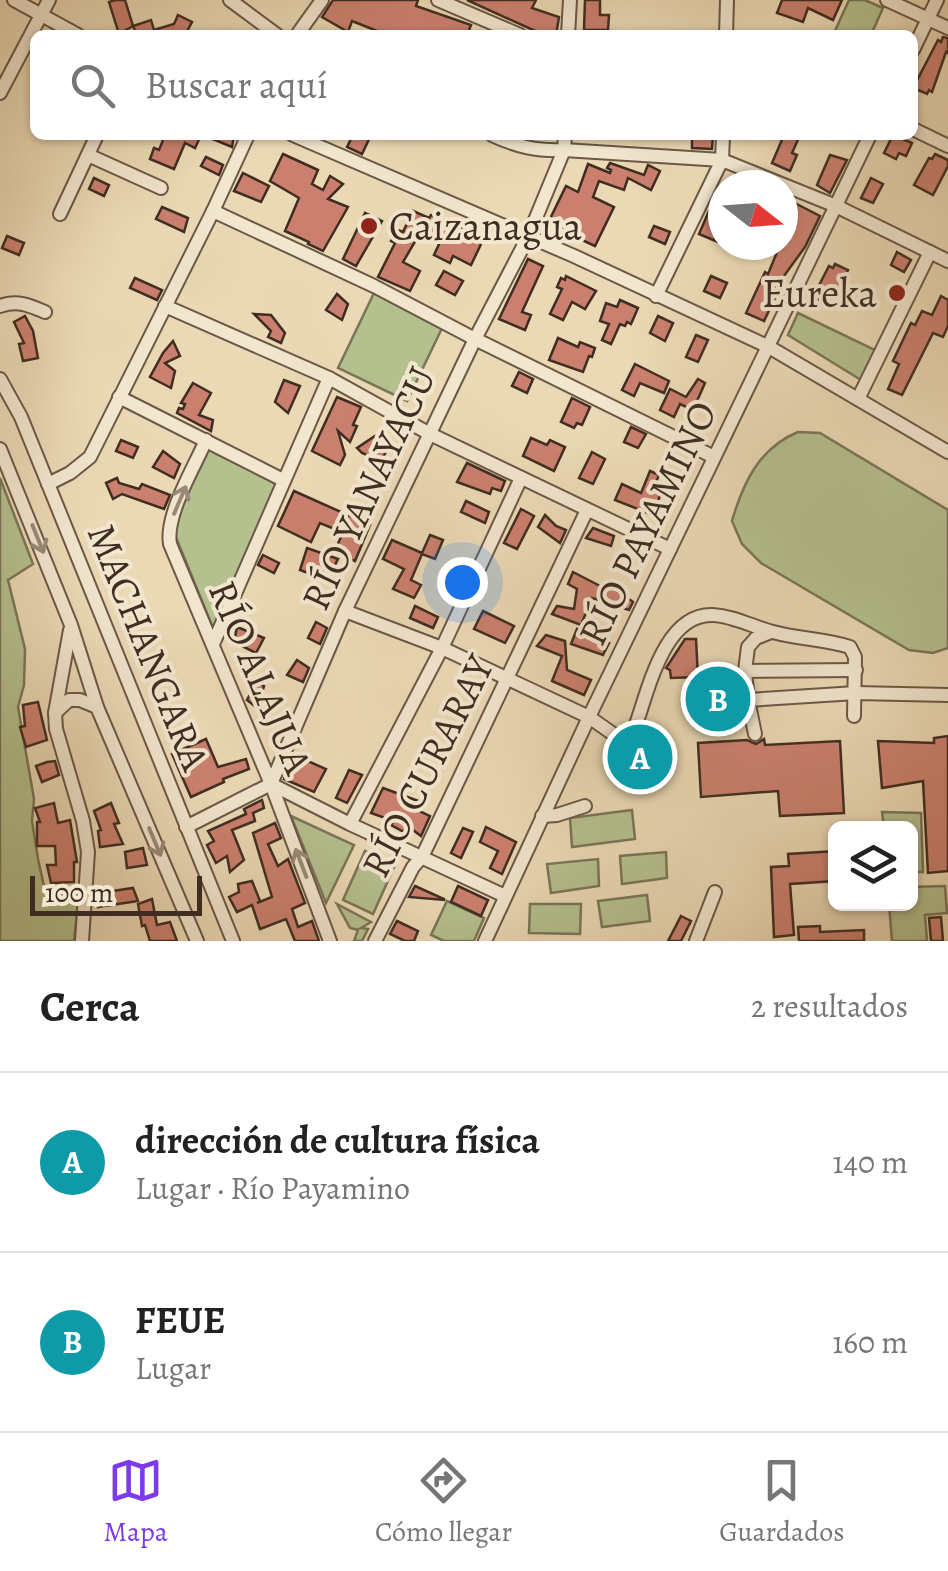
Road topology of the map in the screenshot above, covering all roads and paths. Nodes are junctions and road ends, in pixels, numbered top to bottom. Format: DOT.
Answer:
graph roads {
  1 [pos="14,0"];
  2 [pos="50,0"];
  3 [pos="230,0"];
  4 [pos="322,0"];
  5 [pos="438,0"];
  6 [pos="570,0"];
  7 [pos="727,0"];
  8 [pos="887,0"];
  9 [pos="938,0"];
  10 [pos="40,17"];
  11 [pos="928,19"];
  12 [pos="948,28"];
  13 [pos="33,30"];
  14 [pos="67,30"];
  15 [pos="271,30"];
  16 [pos="301,30"];
  17 [pos="508,30"];
  18 [pos="568,30"];
  19 [pos="726,30"];
  20 [pos="30,36"];
  21 [pos="918,40"];
  22 [pos="0,93"];
  23 [pos="918,131"];
  24 [pos="95,140"];
  25 [pos="246,140"];
  26 [pos="304,140"];
  27 [pos="503,140"];
  28 [pos="565,140"];
  29 [pos="723,140"];
  30 [pos="868,140"];
  31 [pos="948,146"];
  32 [pos="564,150"];
  33 [pos="88,154"];
  34 [pos="722,160"];
  35 [pos="161,188"];
  36 [pos="836,206"];
  37 [pos="213,211"];
  38 [pos="60,214"];
  39 [pos="528,237"];
  40 [pos="930,252"];
  41 [pos="948,261"];
  42 [pos="656,296"];
  43 [pos="0,306"];
  44 [pos="165,306"];
  45 [pos="46,312"];
  46 [pos="475,339"];
  47 [pos="769,347"];
  48 [pos="330,378"];
  49 [pos="0,379"];
  50 [pos="119,397"];
  51 [pos="858,400"];
  52 [pos="430,434"];
  53 [pos="206,440"];
  54 [pos="0,449"];
  55 [pos="948,452"];
  56 [pos="714,457"];
  57 [pos="521,478"];
  58 [pos="283,480"];
  59 [pos="48,484"];
  60 [pos="587,510"];
  61 [pos="670,549"];
  62 [pos="345,611"];
  63 [pos="71,625"];
  64 [pos="771,632"];
  65 [pos="213,644"];
  66 [pos="442,648"];
  67 [pos="856,670"];
  68 [pos="745,671"];
  69 [pos="508,679"];
  70 [pos="856,693"];
  71 [pos="948,695"];
  72 [pos="748,700"];
  73 [pos="97,707"];
  74 [pos="54,713"];
  75 [pos="854,716"];
  76 [pos="589,717"];
  77 [pos="634,730"];
  78 [pos="756,734"];
  79 [pos="616,736"];
  80 [pos="271,784"];
  81 [pos="585,806"];
  82 [pos="542,816"];
  83 [pos="350,824"];
  84 [pos="186,827"];
  85 [pos="422,856"];
  86 [pos="715,892"];
  87 [pos="504,896"];
  88 [pos="82,941"];
  89 [pos="196,941"];
  90 [pos="232,941"];
  91 [pos="330,941"];
  92 [pos="374,941"];
  93 [pos="484,941"];
  94 [pos="696,941"];
  1 -- 10 [label="street"];
  2 -- 10 [label="street"];
  3 -- 15 [label="street"];
  4 -- 16 [label="street"];
  5 -- 17 [label="street"];
  6 -- 18 [label="street"];
  7 -- 19 [label="street"];
  8 -- 11 [label="street"];
  9 -- 11 [label="street"];
  10 -- 13 [label="street"];
  10 -- 14 [label="street"];
  11 -- 12 [label="street"];
  11 -- 21 [label="street"];
  20 -- 22 [label="street"];
  23 -- 31 [label="street"];
  24 -- 33 [label="street"];
  25 -- 37 [label="street"];
  26 -- 39 [label="street"];
  27 -- 32 [label="street"];
  28 -- 32 [label="street, RÍO YANAYACU"];
  29 -- 34 [label="street"];
  30 -- 36 [label="street, RÍO PAYAMINO"];
  32 -- 34 [label="street"];
  32 -- 39 [label="street, RÍO YANAYACU"];
  33 -- 35 [label="street"];
  33 -- 38 [label="street"];
  34 -- 36 [label="street"];
  34 -- 42 [label="street"];
  36 -- 40 [label="street"];
  36 -- 47 [label="street, RÍO PAYAMINO"];
  37 -- 44 [label="street"];
  37 -- 46 [label="street"];
  39 -- 42 [label="street"];
  39 -- 46 [label="street, RÍO YANAYACU"];
  40 -- 41 [label="street"];
  40 -- 51 [label="street"];
  42 -- 47 [label="street"];
  43 -- 45 [label="street"];
  44 -- 48 [label="street"];
  44 -- 50 [label="street"];
  46 -- 52 [label="street, RÍO YANAYACU"];
  46 -- 56 [label="street"];
  47 -- 51 [label="street"];
  47 -- 56 [label="street, RÍO PAYAMINO"];
  48 -- 52 [label="street"];
  48 -- 58 [label="street"];
  49 -- 59 [label="street, MACHANGARA"];
  50 -- 53 [label="street"];
  50 -- 59 [label="street"];
  51 -- 55 [label="street"];
  52 -- 57 [label="street"];
  52 -- 62 [label="street, RÍO YANAYACU"];
  53 -- 58 [label="street"];
  65 -- 53 [label="street, RÍO ALAJUA, one-way"];
  54 -- 63 [label="street, MACHANGARA, one-way"];
  56 -- 61 [label="street, RÍO PAYAMINO"];
  57 -- 60 [label="street"];
  57 -- 66 [label="street"];
  58 -- 65 [label="street"];
  59 -- 84 [label="street, MACHANGARA"];
  60 -- 61 [label="street"];
  60 -- 69 [label="street, RÍO CURARAY"];
  61 -- 76 [label="street, RÍO PAYAMINO"];
  62 -- 66 [label="street"];
  62 -- 80 [label="street, RÍO YANAYACU"];
  63 -- 73 [label="street, MACHANGARA"];
  63 -- 74 [label="street"];
  64 -- 67 [label="street"];
  64 -- 68 [label="street"];
  64 -- 77 [label="street"];
  65 -- 80 [label="street, RÍO ALAJUA"];
  66 -- 69 [label="street"];
  66 -- 83 [label="street"];
  67 -- 68 [label="street"];
  67 -- 70 [label="street"];
  68 -- 72 [label="street"];
  69 -- 76 [label="street"];
  69 -- 85 [label="street, RÍO CURARAY"];
  70 -- 71 [label="street"];
  70 -- 72 [label="street"];
  70 -- 75 [label="street"];
  72 -- 78 [label="street"];
  73 -- 74 [label="street"];
  73 -- 89 [label="street, MACHANGARA, one-way"];
  74 -- 88 [label="street"];
  76 -- 79 [label="street"];
  76 -- 82 [label="street, RÍO PAYAMINO"];
  80 -- 83 [label="street"];
  80 -- 84 [label="street"];
  91 -- 80 [label="street, RÍO ALAJUA, one-way"];
  81 -- 82 [label="street"];
  82 -- 87 [label="street, RÍO PAYAMINO"];
  83 -- 85 [label="street"];
  84 -- 90 [label="street, MACHANGARA"];
  85 -- 87 [label="street"];
  85 -- 92 [label="street, RÍO CURARAY"];
  86 -- 94 [label="street"];
  87 -- 93 [label="street, RÍO PAYAMINO"];
}
